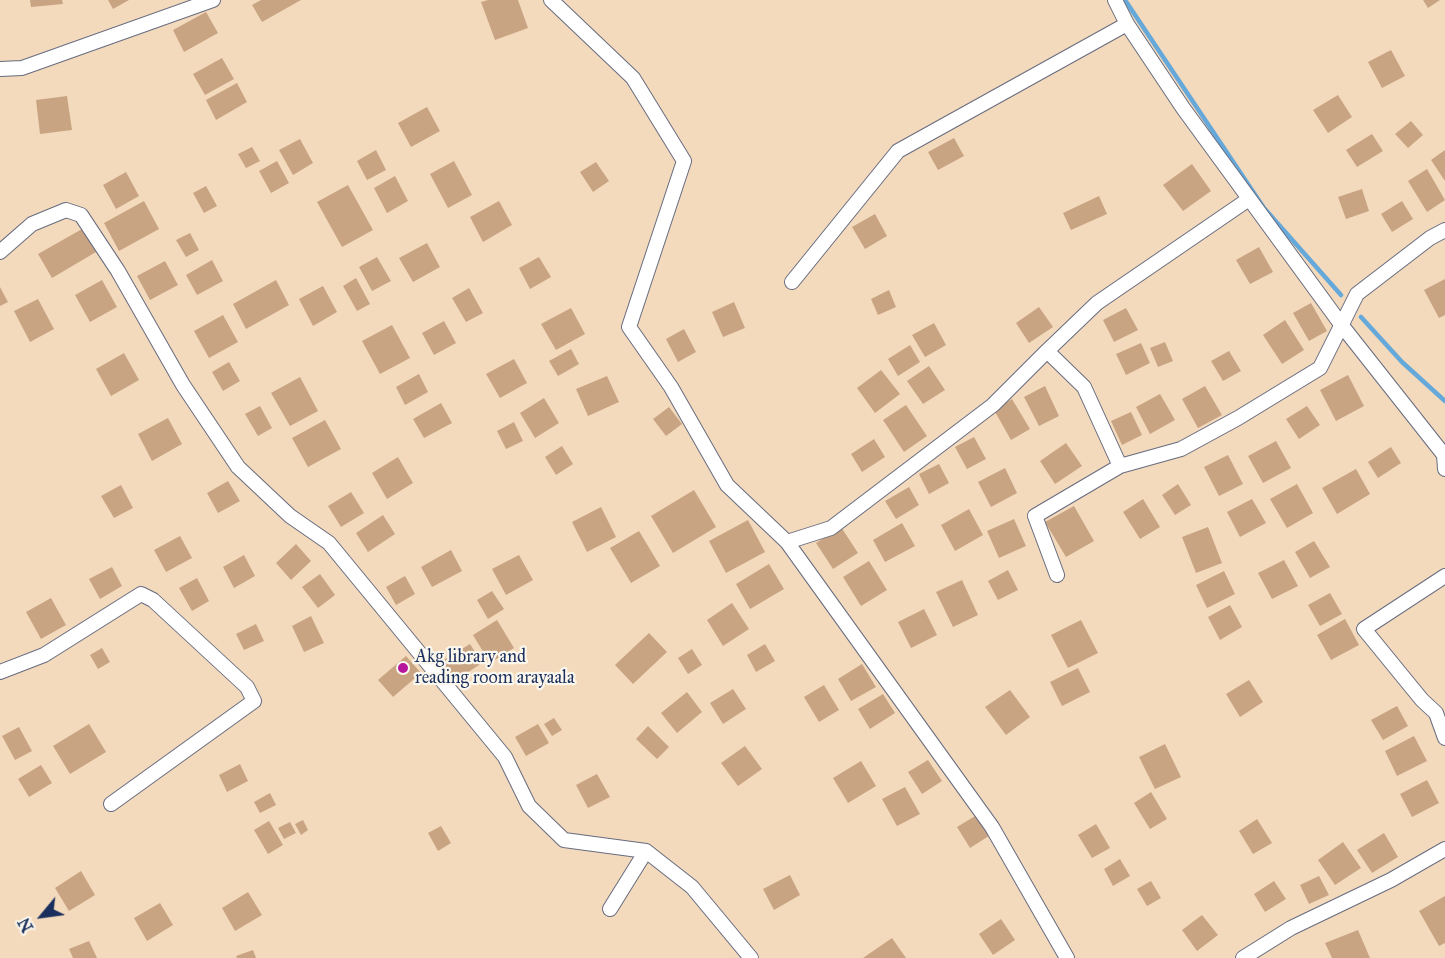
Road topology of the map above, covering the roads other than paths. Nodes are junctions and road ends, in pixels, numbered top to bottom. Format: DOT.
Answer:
graph roads {
  1 [pos="213,0"];
  2 [pos="551,0"];
  3 [pos="1115,0"];
  4 [pos="1127,24"];
  5 [pos="0,69"];
  6 [pos="1249,199"];
  7 [pos="1445,230"];
  8 [pos="0,252"];
  9 [pos="792,282"];
  10 [pos="1342,327"];
  11 [pos="1047,351"];
  12 [pos="1120,466"];
  13 [pos="1445,469"];
  14 [pos="787,542"];
  15 [pos="1057,575"];
  16 [pos="1445,576"];
  17 [pos="0,672"];
  18 [pos="1445,738"];
  19 [pos="111,804"];
  20 [pos="1445,849"];
  21 [pos="646,852"];
  22 [pos="610,909"];
  23 [pos="751,958"];
  24 [pos="1067,958"];
  25 [pos="1243,958"];
  1 -- 5 [label="street"];
  2 -- 14 [label="street"];
  3 -- 4 [label="street"];
  4 -- 6 [label="street"];
  4 -- 9 [label="street"];
  6 -- 10 [label="street"];
  6 -- 11 [label="street"];
  7 -- 10 [label="street"];
  8 -- 21 [label="street"];
  10 -- 12 [label="street"];
  10 -- 13 [label="street"];
  11 -- 12 [label="street"];
  11 -- 14 [label="street"];
  12 -- 15 [label="street"];
  14 -- 24 [label="street"];
  16 -- 18 [label="street"];
  17 -- 19 [label="street"];
  20 -- 25 [label="street"];
  21 -- 22 [label="street"];
  21 -- 23 [label="street"];
}
